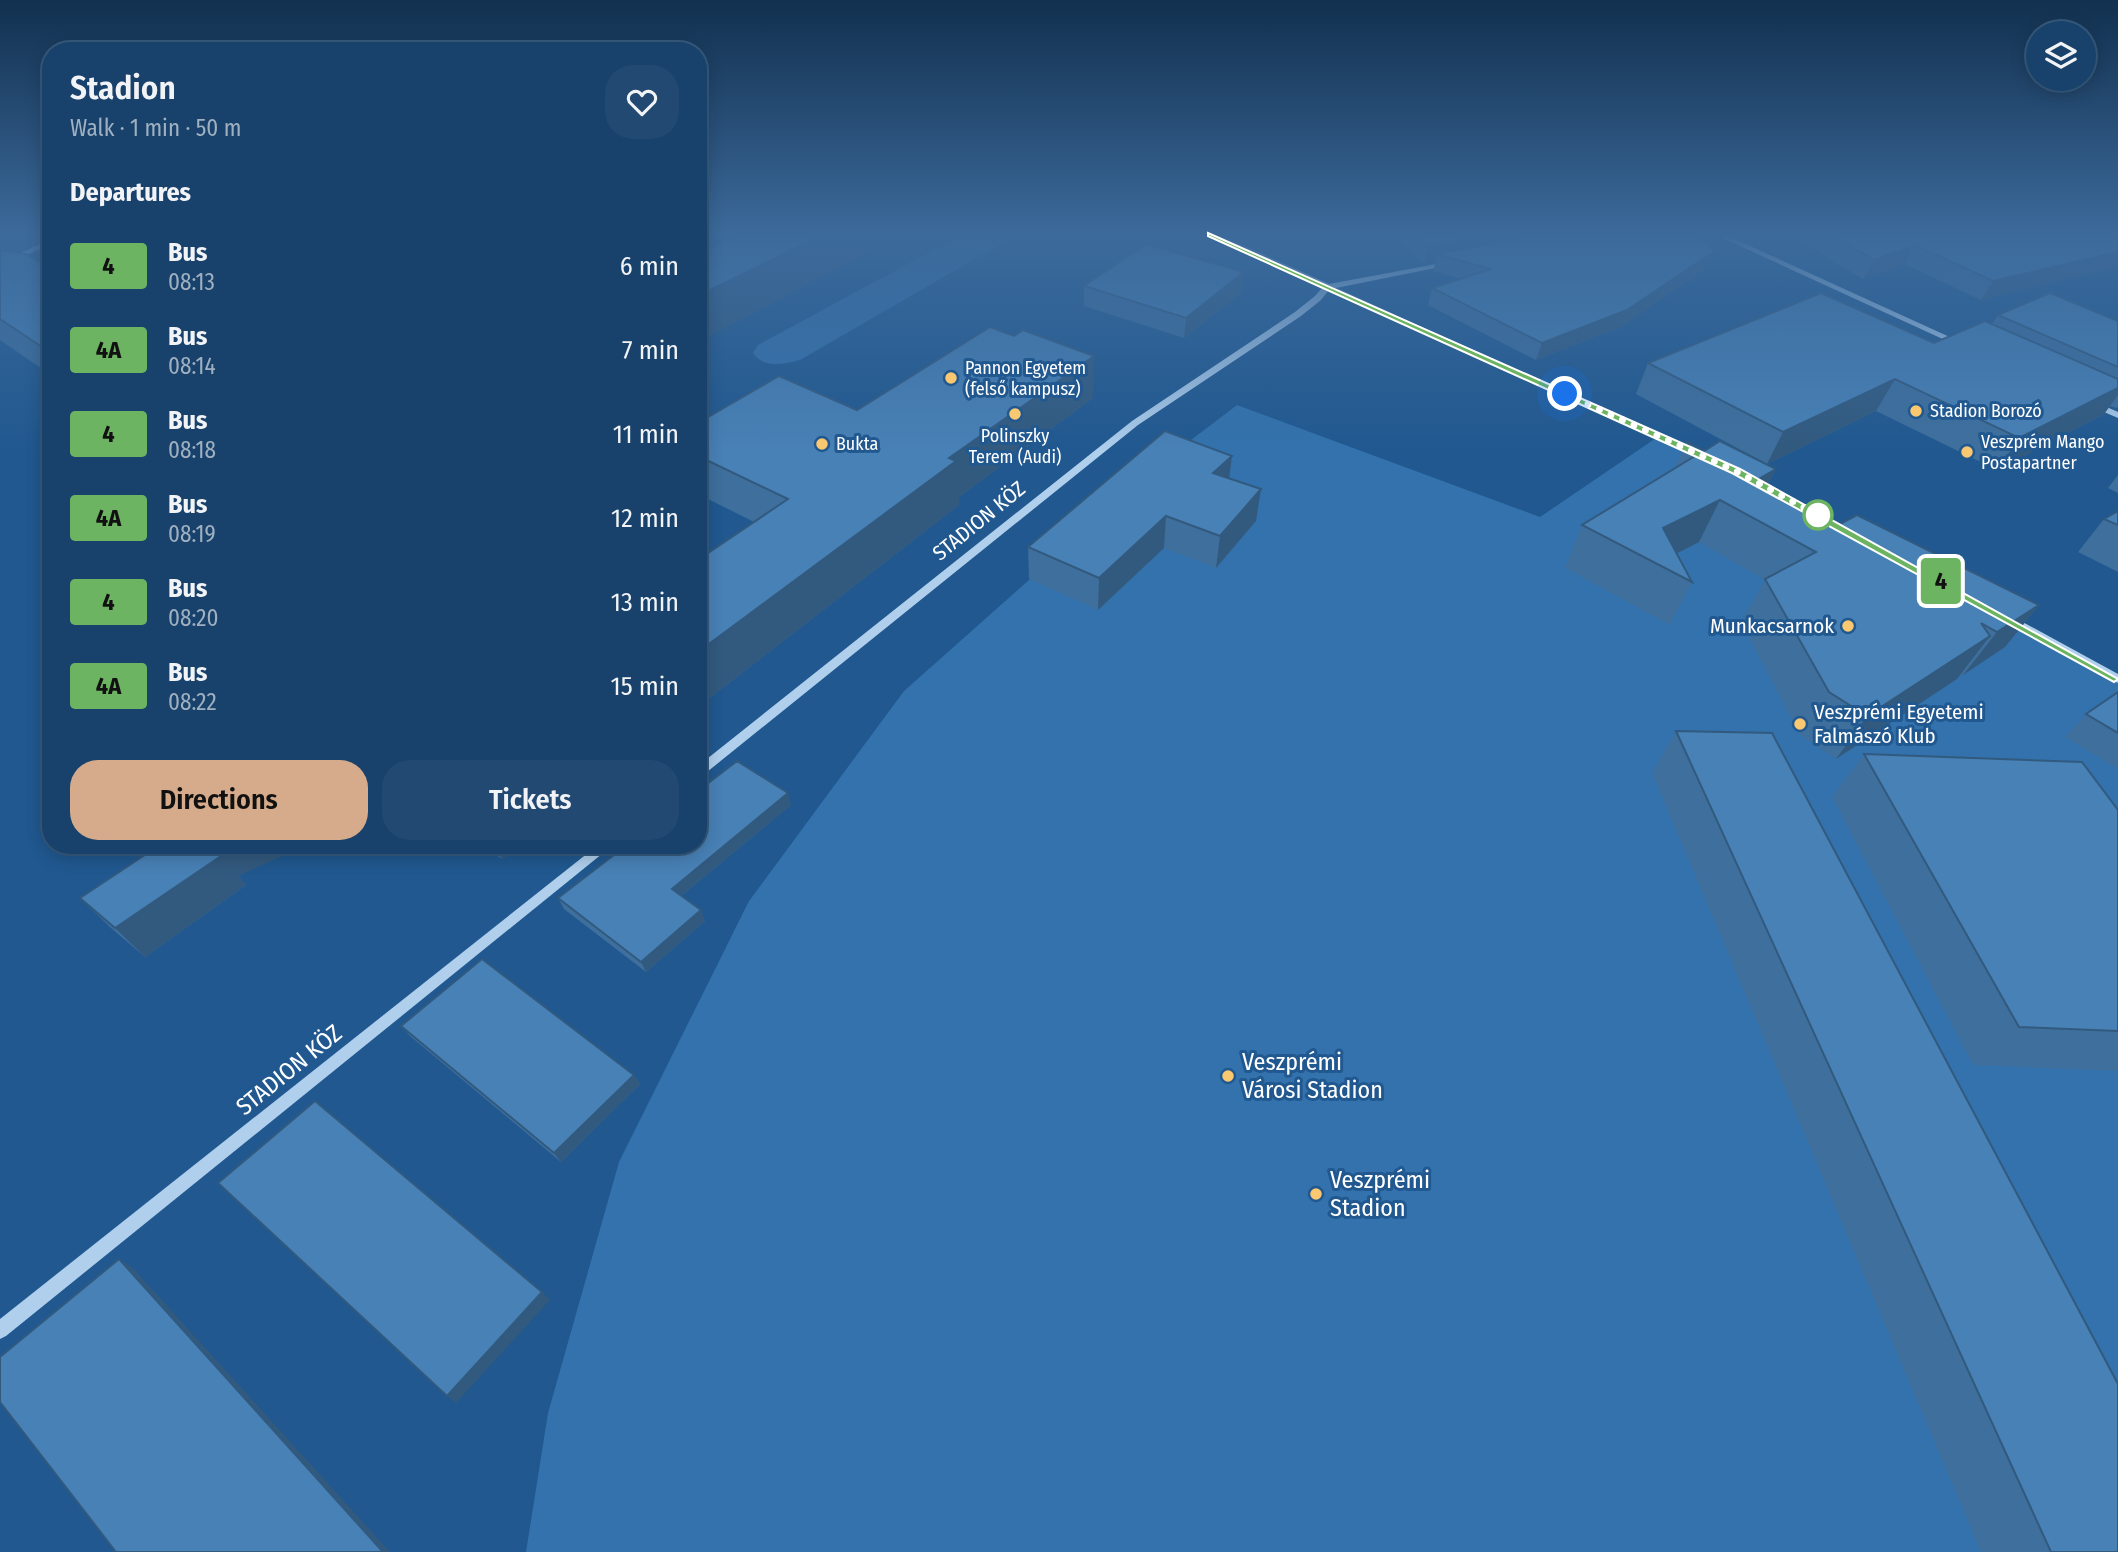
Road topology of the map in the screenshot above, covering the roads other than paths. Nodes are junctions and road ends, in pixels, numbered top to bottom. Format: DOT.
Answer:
graph roads {
  1 [pos="1307,306"];
  2 [pos="1369,306"];
  3 [pos="1878,306"];
  4 [pos="1968,347"];
  5 [pos="2080,398"];
  6 [pos="2118,415"];
  7 [pos="1713,461"];
  8 [pos="2002,614"];
  9 [pos="2118,679"];
  10 [pos="707,765"];
  11 [pos="596,854"];
  12 [pos="0,1330"];
  1 -- 10 [label="street, STADION KÖZ"];
  2 -- 7 [label="street"];
  3 -- 4 [label="street"];
  5 -- 6 [label="street"];
  8 -- 9 [label="street"];
  11 -- 12 [label="street, STADION KÖZ"];
}
